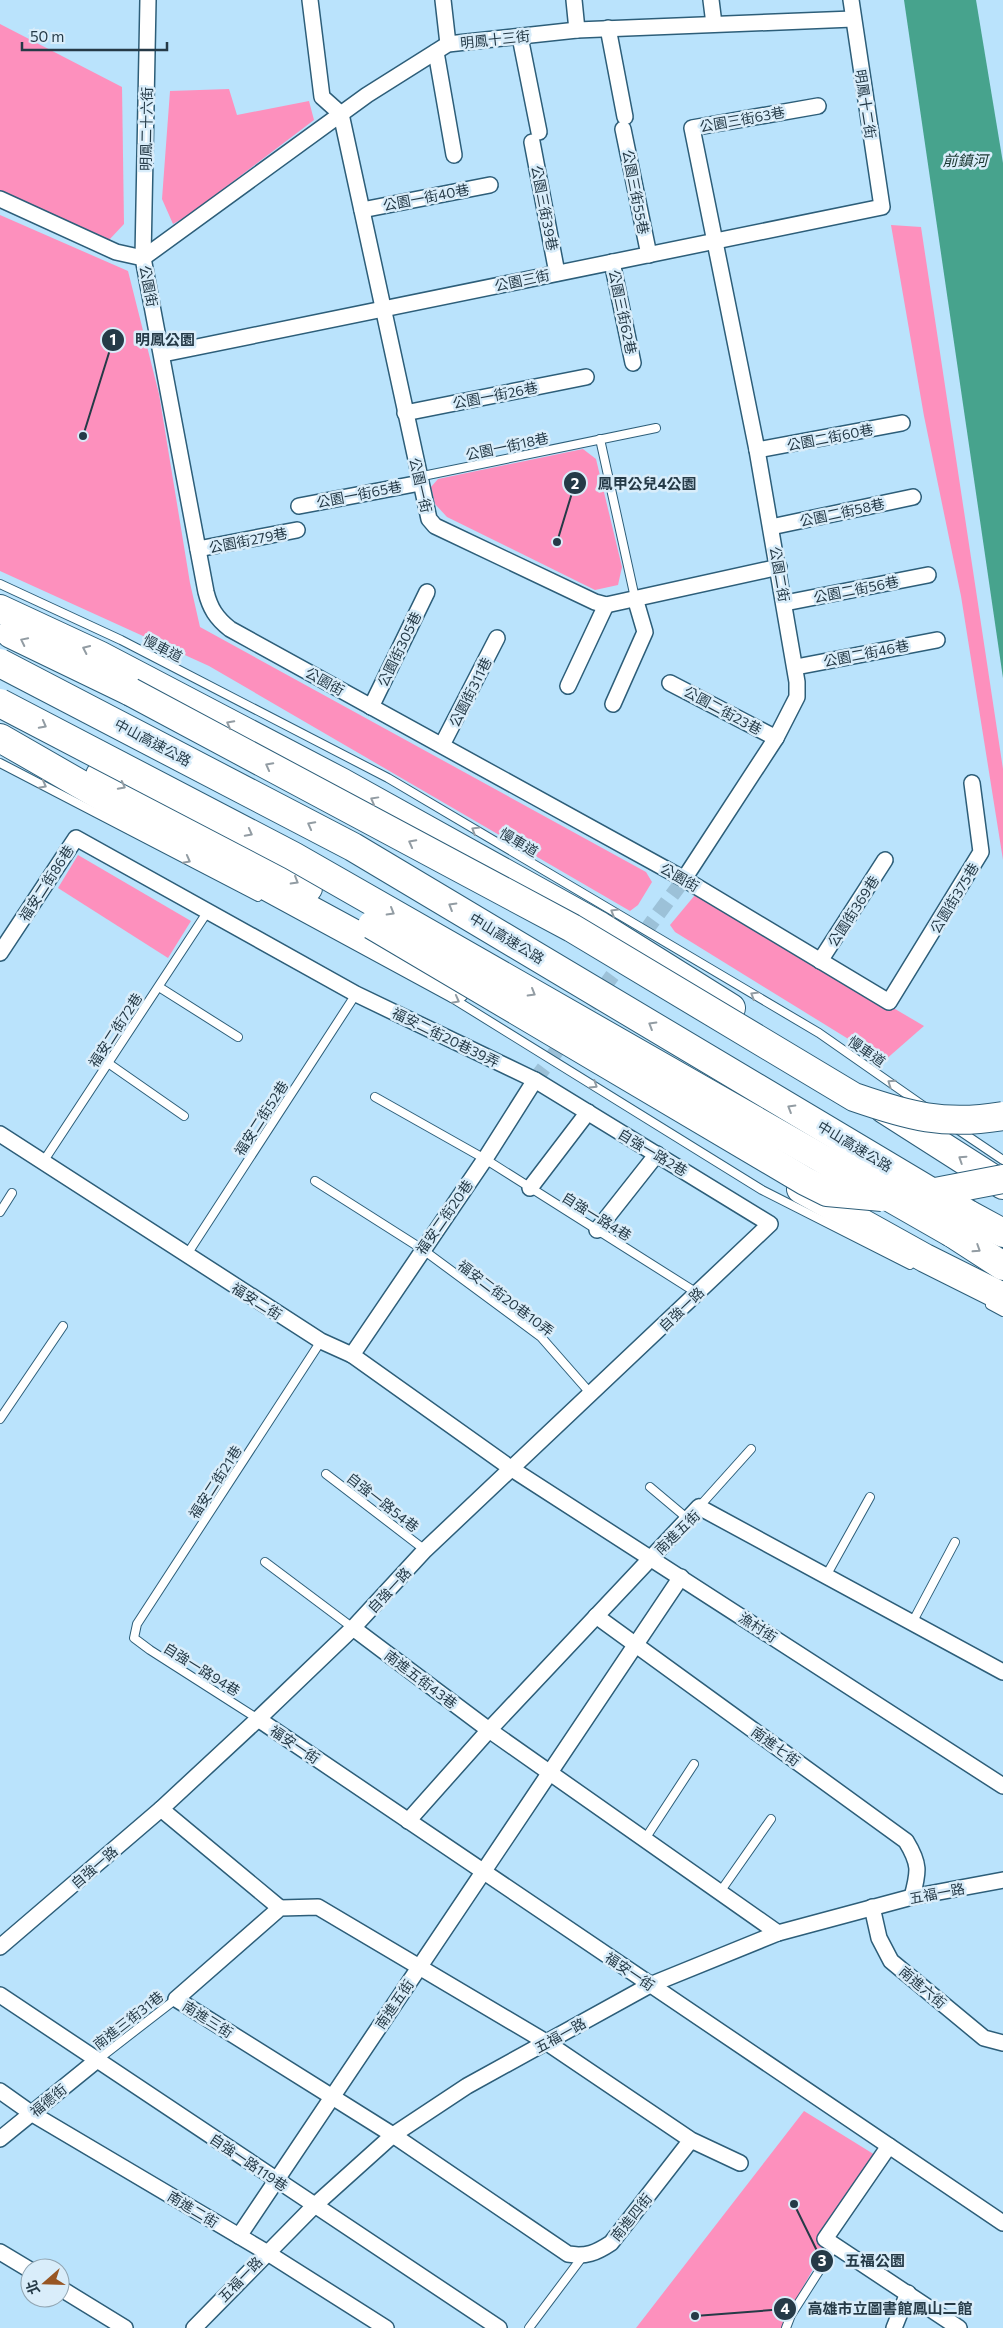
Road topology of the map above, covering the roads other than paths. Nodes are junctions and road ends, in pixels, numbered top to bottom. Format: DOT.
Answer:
graph roads {
  1 [pos="148,0"];
  2 [pos="310,0"];
  3 [pos="443,0"];
  4 [pos="574,0"];
  5 [pos="711,0"];
  6 [pos="851,0"];
  7 [pos="853,19"];
  8 [pos="714,24"];
  9 [pos="608,28"];
  10 [pos="577,30"];
  11 [pos="520,37"];
  12 [pos="442,48"];
  13 [pos="818,106"];
  14 [pos="341,114"];
  15 [pos="454,155"];
  16 [pos="490,185"];
  17 [pos="0,199"];
  18 [pos="882,207"];
  19 [pos="362,210"];
  20 [pos="715,242"];
  21 [pos="649,255"];
  22 [pos="143,258"];
  23 [pos="612,262"];
  24 [pos="557,273"];
  25 [pos="384,309"];
  26 [pos="163,354"];
  27 [pos="634,363"];
  28 [pos="586,377"];
  29 [pos="405,413"];
  30 [pos="902,423"];
  31 [pos="656,428"];
  32 [pos="600,439"];
  33 [pos="757,450"];
  34 [pos="419,480"];
  35 [pos="913,497"];
  36 [pos="299,506"];
  37 [pos="771,527"];
  38 [pos="297,530"];
  39 [pos="198,549"];
  40 [pos="779,567"];
  41 [pos="928,575"];
  42 [pos="0,584"];
  43 [pos="427,592"];
  44 [pos="636,598"];
  45 [pos="785,603"];
  46 [pos="606,605"];
  47 [pos="0,608"];
  48 [pos="0,629"];
  49 [pos="498,638"];
  50 [pos="937,640"];
  51 [pos="0,663"];
  52 [pos="796,667"];
  53 [pos="670,683"];
  54 [pos="568,686"];
  55 [pos="0,703"];
  56 [pos="613,704"];
  57 [pos="371,707"];
  58 [pos="0,725"];
  59 [pos="0,738"];
  60 [pos="776,738"];
  61 [pos="442,746"];
  62 [pos="0,763"];
  63 [pos="972,783"];
  64 [pos="76,838"];
  65 [pos="885,860"];
  66 [pos="684,879"];
  67 [pos="262,899"];
  68 [pos="208,911"];
  69 [pos="0,953"];
  70 [pos="820,961"];
  71 [pos="158,987"];
  72 [pos="356,994"];
  73 [pos="445,995"];
  74 [pos="890,1002"];
  75 [pos="238,1037"];
  76 [pos="108,1064"];
  77 [pos="535,1080"];
  78 [pos="841,1089"];
  79 [pos="375,1097"];
  80 [pos="1003,1100"];
  81 [pos="588,1112"];
  82 [pos="184,1116"];
  83 [pos="1003,1116"];
  84 [pos="0,1134"];
  85 [pos="656,1154"];
  86 [pos="485,1159"];
  87 [pos="1003,1160"];
  88 [pos="43,1162"];
  89 [pos="1003,1179"];
  90 [pos="315,1181"];
  91 [pos="1003,1186"];
  92 [pos="530,1188"];
  93 [pos="828,1192"];
  94 [pos="12,1193"];
  95 [pos="1003,1195"];
  96 [pos="0,1212"];
  97 [pos="770,1224"];
  98 [pos="597,1230"];
  99 [pos="1003,1233"];
  100 [pos="422,1249"];
  101 [pos="186,1256"];
  102 [pos="1003,1266"];
  103 [pos="917,1268"];
  104 [pos="697,1293"];
  105 [pos="994,1300"];
  106 [pos="1003,1312"];
  107 [pos="63,1326"];
  108 [pos="321,1341"];
  109 [pos="352,1354"];
  110 [pos="591,1394"];
  111 [pos="0,1419"];
  112 [pos="750,1449"];
  113 [pos="512,1468"];
  114 [pos="326,1474"];
  115 [pos="650,1487"];
  116 [pos="870,1497"];
  117 [pos="692,1515"];
  118 [pos="955,1542"];
  119 [pos="425,1550"];
  120 [pos="651,1558"];
  121 [pos="265,1562"];
  122 [pos="826,1576"];
  123 [pos="681,1578"];
  124 [pos="596,1616"];
  125 [pos="912,1623"];
  126 [pos="353,1628"];
  127 [pos="134,1638"];
  128 [pos="637,1644"];
  129 [pos="1003,1672"];
  130 [pos="258,1719"];
  131 [pos="489,1730"];
  132 [pos="694,1764"];
  133 [pos="550,1772"];
  134 [pos="1003,1786"];
  135 [pos="161,1809"];
  136 [pos="772,1819"];
  137 [pos="408,1821"];
  138 [pos="645,1839"];
  139 [pos="484,1872"];
  140 [pos="1003,1880"];
  141 [pos="720,1892"];
  142 [pos="912,1897"];
  143 [pos="872,1907"];
  144 [pos="280,1908"];
  145 [pos="778,1933"];
  146 [pos="0,1947"];
  147 [pos="419,1967"];
  148 [pos="650,1985"];
  149 [pos="0,1995"];
  150 [pos="176,1999"];
  151 [pos="546,2042"];
  152 [pos="1003,2043"];
  153 [pos="96,2061"];
  154 [pos="0,2091"];
  155 [pos="332,2097"];
  156 [pos="31,2113"];
  157 [pos="393,2135"];
  158 [pos="0,2139"];
  159 [pos="691,2140"];
  160 [pos="889,2146"];
  161 [pos="740,2163"];
  162 [pos="276,2180"];
  163 [pos="314,2206"];
  164 [pos="1003,2223"];
  165 [pos="239,2236"];
  166 [pos="830,2243"];
  167 [pos="0,2252"];
  168 [pos="266,2252"];
  169 [pos="583,2256"];
  170 [pos="20,2264"];
  171 [pos="908,2293"];
  172 [pos="70,2294"];
  173 [pos="126,2328"];
  174 [pos="194,2328"];
  175 [pos="386,2328"];
  176 [pos="499,2328"];
  177 [pos="529,2328"];
  178 [pos="786,2328"];
  179 [pos="894,2328"];
  180 [pos="959,2328"];
  1 -- 22 [label="street, 明鳳二十六街"];
  2 -- 14 [label="street"];
  3 -- 12 [label="street"];
  4 -- 10 [label="street"];
  5 -- 8 [label="street"];
  6 -- 7 [label="street, 明鳳十二街"];
  7 -- 8 [label="street, 明鳳十三街"];
  7 -- 18 [label="street, 明鳳十二街"];
  8 -- 9 [label="street, 明鳳十三街"];
  9 -- 10 [label="street, 明鳳十三街"];
  9 -- 21 [label="street, 公園三街55巷"];
  10 -- 11 [label="street, 明鳳十三街"];
  11 -- 12 [label="street, 明鳳十三街"];
  11 -- 24 [label="street, 公園三街39巷"];
  12 -- 14 [label="street, 明鳳十三街"];
  12 -- 15 [label="street"];
  13 -- 20 [label="street, 公園三街63巷"];
  14 -- 19 [label="street, 公園一街"];
  14 -- 22 [label="street, 明鳳十三街"];
  16 -- 19 [label="street, 公園一街40巷"];
  17 -- 22 [label="street, 公園街"];
  18 -- 20 [label="street, 公園三街"];
  19 -- 25 [label="street, 公園一街"];
  20 -- 21 [label="street, 公園三街"];
  20 -- 33 [label="street, 公園二街"];
  21 -- 23 [label="street, 公園三街"];
  22 -- 26 [label="street, 公園街"];
  23 -- 24 [label="street, 公園三街"];
  23 -- 27 [label="street, 公園三街62巷"];
  24 -- 25 [label="street, 公園三街"];
  25 -- 26 [label="street, 公園三街"];
  25 -- 29 [label="street, 公園一街"];
  26 -- 39 [label="street, 公園街"];
  28 -- 29 [label="street, 公園一街26巷"];
  29 -- 34 [label="street, 公園一街"];
  30 -- 33 [label="street, 公園二街60巷"];
  31 -- 32 [label="lane, 公園一街18巷"];
  32 -- 34 [label="lane, 公園一街18巷"];
  32 -- 44 [label="lane"];
  33 -- 37 [label="street, 公園二街"];
  34 -- 36 [label="street, 公園一街65巷"];
  34 -- 46 [label="street, 公園一街"];
  35 -- 37 [label="street, 公園二街58巷"];
  37 -- 40 [label="street, 公園二街"];
  38 -- 39 [label="street, 公園街279巷"];
  39 -- 57 [label="street, 公園街"];
  40 -- 44 [label="street"];
  40 -- 45 [label="street, 公園二街"];
  41 -- 45 [label="street, 公園二街56巷"];
  87 -- 42 [label="lane, 慢車道, one-way"];
  43 -- 57 [label="street, 公園街305巷"];
  44 -- 46 [label="street"];
  44 -- 56 [label="street"];
  45 -- 52 [label="street, 公園二街"];
  46 -- 54 [label="street"];
  91 -- 47 [label="highway, one-way"];
  78 -- 48 [label="highway, one-way, bridge"];
  49 -- 61 [label="street, 公園街311巷"];
  50 -- 52 [label="street, 公園二街46巷"];
  99 -- 51 [label="highway, 中山高速公路, one-way, bridge"];
  52 -- 60 [label="street, 公園二街"];
  53 -- 60 [label="street, 公園二街23巷"];
  55 -- 102 [label="highway, 中山高速公路, one-way, bridge"];
  57 -- 61 [label="street, 公園街"];
  58 -- 93 [label="highway, one-way, bridge"];
  59 -- 105 [label="highway"];
  60 -- 66 [label="street, 公園二街"];
  61 -- 66 [label="street, 公園街"];
  62 -- 67 [label="lane, one-way"];
  63 -- 74 [label="street, 公園街375巷"];
  64 -- 68 [label="street, 福安二街20巷39弄"];
  64 -- 69 [label="street, 福安二街86巷"];
  65 -- 70 [label="street, 公園街369巷"];
  66 -- 70 [label="street, 公園街"];
  68 -- 71 [label="lane, 福安二街72巷"];
  68 -- 72 [label="street, 福安二街20巷39弄"];
  70 -- 74 [label="street, 公園街"];
  71 -- 75 [label="lane"];
  71 -- 76 [label="lane, 福安二街72巷"];
  72 -- 77 [label="street, 福安二街20巷39弄"];
  72 -- 101 [label="lane, 福安二街52巷"];
  73 -- 103 [label="lane, one-way"];
  76 -- 82 [label="lane"];
  76 -- 88 [label="lane, 福安二街72巷"];
  77 -- 81 [label="street, 自強一路2巷"];
  77 -- 86 [label="street, 福安二街20巷"];
  78 -- 80 [label="highway"];
  78 -- 83 [label="highway, bridge"];
  79 -- 86 [label="lane, 自強一路4巷"];
  81 -- 85 [label="street, 自強一路2巷"];
  81 -- 92 [label="street"];
  84 -- 88 [label="street, 福安二街"];
  85 -- 97 [label="street, 自強一路2巷"];
  85 -- 98 [label="street"];
  86 -- 92 [label="lane, 自強一路4巷"];
  86 -- 100 [label="street, 福安二街20巷"];
  88 -- 101 [label="street, 福安二街"];
  89 -- 93 [label="highway, bridge"];
  90 -- 100 [label="lane, 福安二街20巷10弄"];
  92 -- 98 [label="lane, 自強一路4巷"];
  93 -- 95 [label="highway, bridge"];
  94 -- 96 [label="lane"];
  97 -- 104 [label="street, 自強一路"];
  98 -- 104 [label="lane, 自強一路4巷"];
  100 -- 109 [label="street, 福安二街20巷"];
  100 -- 110 [label="lane, 福安二街20巷10弄"];
  101 -- 108 [label="street, 福安二街"];
  104 -- 110 [label="street, 自強一路"];
  105 -- 106 [label="lane"];
  107 -- 111 [label="lane"];
  108 -- 109 [label="street, 福安二街"];
  108 -- 127 [label="lane, 福安二街21巷"];
  109 -- 113 [label="street, 福安二街"];
  110 -- 113 [label="street, 自強一路"];
  112 -- 117 [label="lane"];
  113 -- 119 [label="street, 自強一路"];
  113 -- 120 [label="street, 漁村街"];
  114 -- 119 [label="lane, 自強一路54巷"];
  115 -- 117 [label="lane"];
  116 -- 122 [label="lane"];
  117 -- 120 [label="street, 南進五街"];
  117 -- 122 [label="street, 南進五街"];
  118 -- 125 [label="lane"];
  119 -- 126 [label="street, 自強一路"];
  120 -- 123 [label="street, 漁村街"];
  120 -- 124 [label="street, 南進五街"];
  121 -- 126 [label="lane"];
  122 -- 125 [label="street, 南進五街"];
  123 -- 128 [label="street, 南進五街"];
  123 -- 134 [label="street, 漁村街"];
  124 -- 128 [label="street, 南進七街"];
  124 -- 131 [label="street, 南進五街"];
  125 -- 129 [label="street, 南進五街"];
  126 -- 130 [label="street, 自強一路"];
  126 -- 131 [label="street, 南進五街43巷"];
  127 -- 130 [label="lane, 自強一路94巷"];
  128 -- 133 [label="street, 南進五街"];
  128 -- 142 [label="street, 南進七街"];
  130 -- 135 [label="street, 自強一路"];
  130 -- 137 [label="street, 福安一街"];
  131 -- 133 [label="street"];
  131 -- 137 [label="street, 南進五街"];
  132 -- 138 [label="lane"];
  133 -- 138 [label="street"];
  133 -- 139 [label="street, 南進五街"];
  135 -- 144 [label="street"];
  135 -- 146 [label="street, 自強一路"];
  136 -- 141 [label="lane"];
  137 -- 139 [label="street, 福安一街"];
  138 -- 141 [label="street"];
  139 -- 147 [label="street, 南進五街"];
  139 -- 148 [label="street, 福安一街"];
  140 -- 142 [label="street, 五福一路"];
  141 -- 145 [label="street"];
  142 -- 143 [label="street, 五福一路"];
  143 -- 145 [label="street, 五福一路"];
  143 -- 152 [label="street, 南進六街"];
  144 -- 147 [label="street"];
  144 -- 150 [label="street, 南進三街"];
  145 -- 148 [label="street, 五福一路"];
  147 -- 151 [label="street"];
  147 -- 155 [label="street, 南進五街"];
  148 -- 151 [label="street, 五福一路"];
  148 -- 160 [label="street, 福安一街"];
  149 -- 153 [label="street, 自強一路119巷"];
  150 -- 153 [label="lane, 南進三街31巷"];
  150 -- 155 [label="street, 南進三街"];
  151 -- 157 [label="street, 五福一路"];
  151 -- 159 [label="street"];
  153 -- 156 [label="street, 福德街"];
  153 -- 162 [label="street, 自強一路119巷"];
  154 -- 156 [label="street, 南進二街"];
  155 -- 157 [label="street"];
  155 -- 162 [label="street, 南進五街"];
  156 -- 158 [label="street, 福德街"];
  156 -- 165 [label="street, 南進二街"];
  157 -- 163 [label="street, 五福一路"];
  157 -- 169 [label="street"];
  159 -- 161 [label="street"];
  159 -- 169 [label="street, 南進四街"];
  160 -- 164 [label="street, 福安一街"];
  160 -- 166 [label="street"];
  162 -- 163 [label="street, 自強一路119巷"];
  162 -- 165 [label="street, 南進五街"];
  163 -- 168 [label="street, 五福一路"];
  163 -- 176 [label="street, 自強一路119巷"];
  165 -- 168 [label="street, 南進二街"];
  166 -- 171 [label="street"];
  166 -- 178 [label="lane"];
  167 -- 170 [label="street"];
  168 -- 174 [label="street, 五福一路"];
  168 -- 175 [label="street, 南進二街"];
  169 -- 177 [label="lane"];
  171 -- 179 [label="street"];
  171 -- 180 [label="street"];
  172 -- 173 [label="street"];
}
